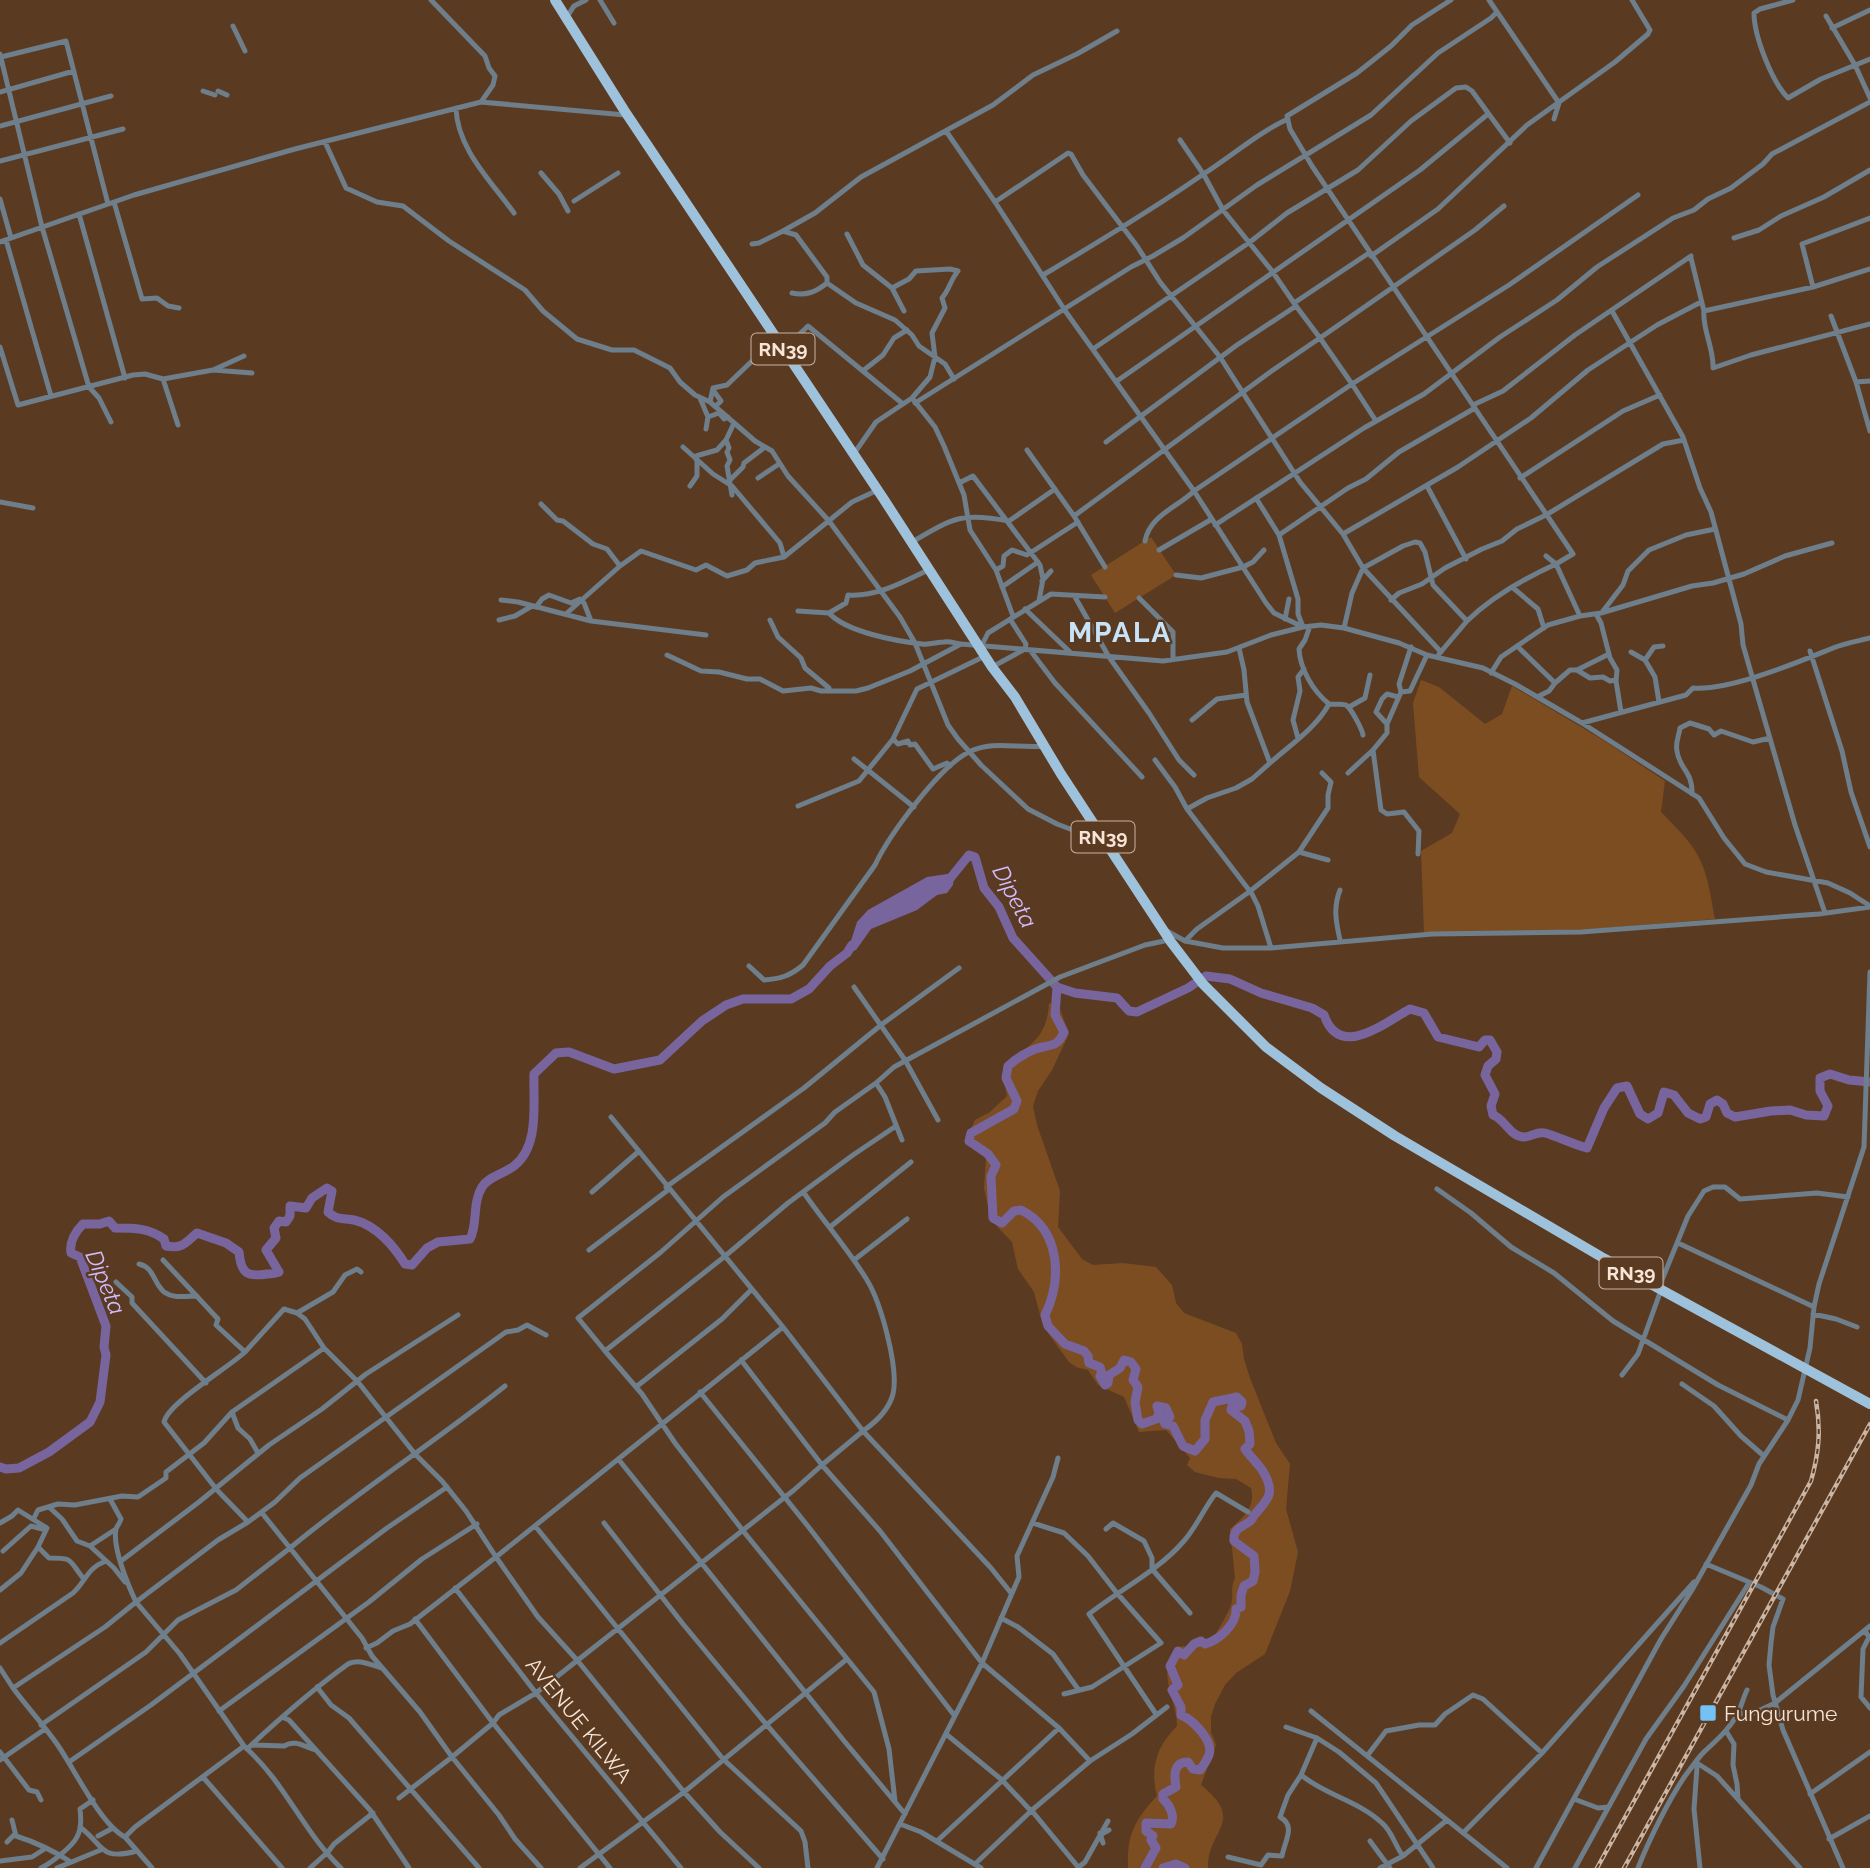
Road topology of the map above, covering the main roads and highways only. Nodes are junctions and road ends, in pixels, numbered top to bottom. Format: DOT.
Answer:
graph roads {
  1 [pos="557,1"];
  2 [pos="1870,1404"];
  1 -- 2 [label="highway, RN39"];
}
